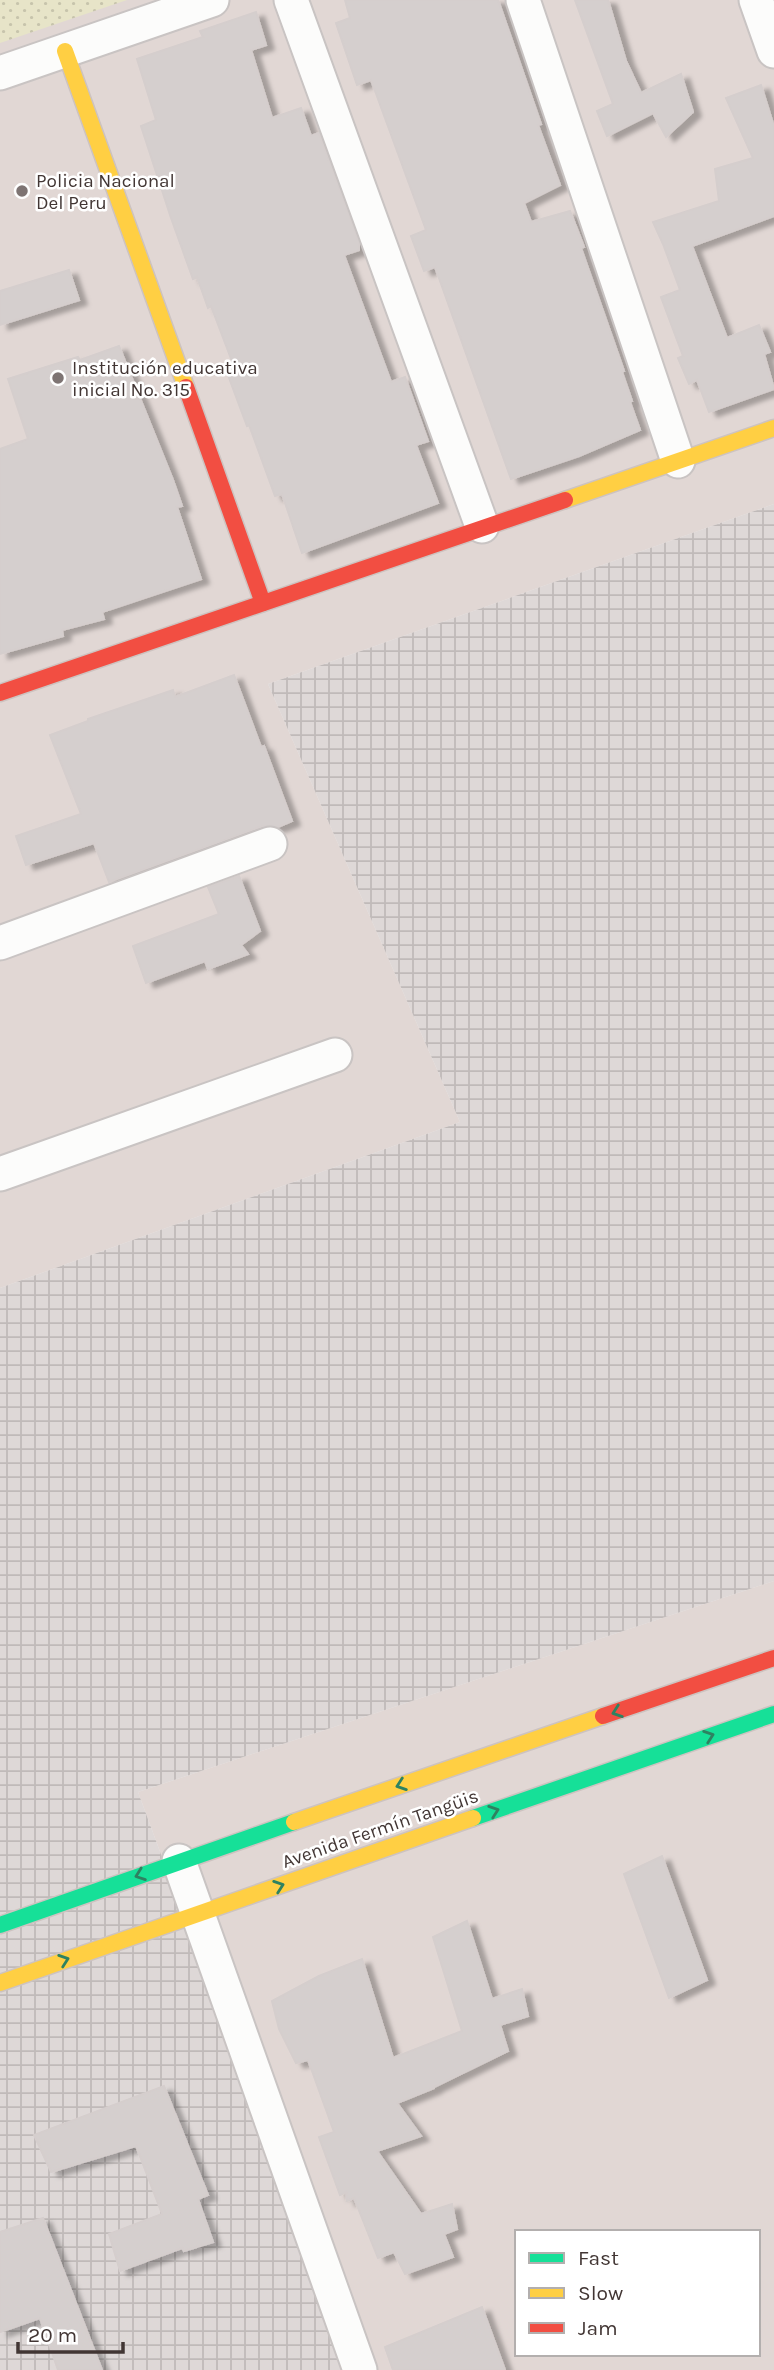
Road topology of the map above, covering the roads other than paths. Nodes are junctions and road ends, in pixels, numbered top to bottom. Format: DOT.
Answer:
graph roads {
  1 [pos="212,0"];
  2 [pos="291,0"];
  3 [pos="523,0"];
  4 [pos="756,0"];
  5 [pos="65,51"];
  6 [pos="774,51"];
  7 [pos="0,74"];
  8 [pos="774,428"];
  9 [pos="678,461"];
  10 [pos="482,526"];
  11 [pos="263,603"];
  12 [pos="0,693"];
  13 [pos="270,844"];
  14 [pos="0,943"];
  15 [pos="335,1055"];
  16 [pos="0,1174"];
  17 [pos="774,1658"];
  18 [pos="774,1714"];
  19 [pos="178,1861"];
  20 [pos="197,1914"];
  21 [pos="0,1925"];
  22 [pos="0,1983"];
  23 [pos="360,2370"];
  1 -- 5 [label="street"];
  2 -- 10 [label="street"];
  3 -- 9 [label="street"];
  4 -- 6 [label="street"];
  5 -- 7 [label="street"];
  5 -- 11 [label="main road"];
  8 -- 9 [label="main road"];
  9 -- 10 [label="main road"];
  10 -- 11 [label="main road"];
  11 -- 12 [label="main road"];
  13 -- 14 [label="street"];
  15 -- 16 [label="street"];
  17 -- 19 [label="main road, Avenida Fermín Tangüis, one-way"];
  20 -- 18 [label="main road, Avenida Fermín Tangüis, one-way"];
  19 -- 20 [label="street"];
  19 -- 21 [label="main road, Avenida Fermín Tangüis, one-way"];
  22 -- 20 [label="main road, Avenida Fermín Tangüis, one-way"];
  20 -- 23 [label="street"];
}
